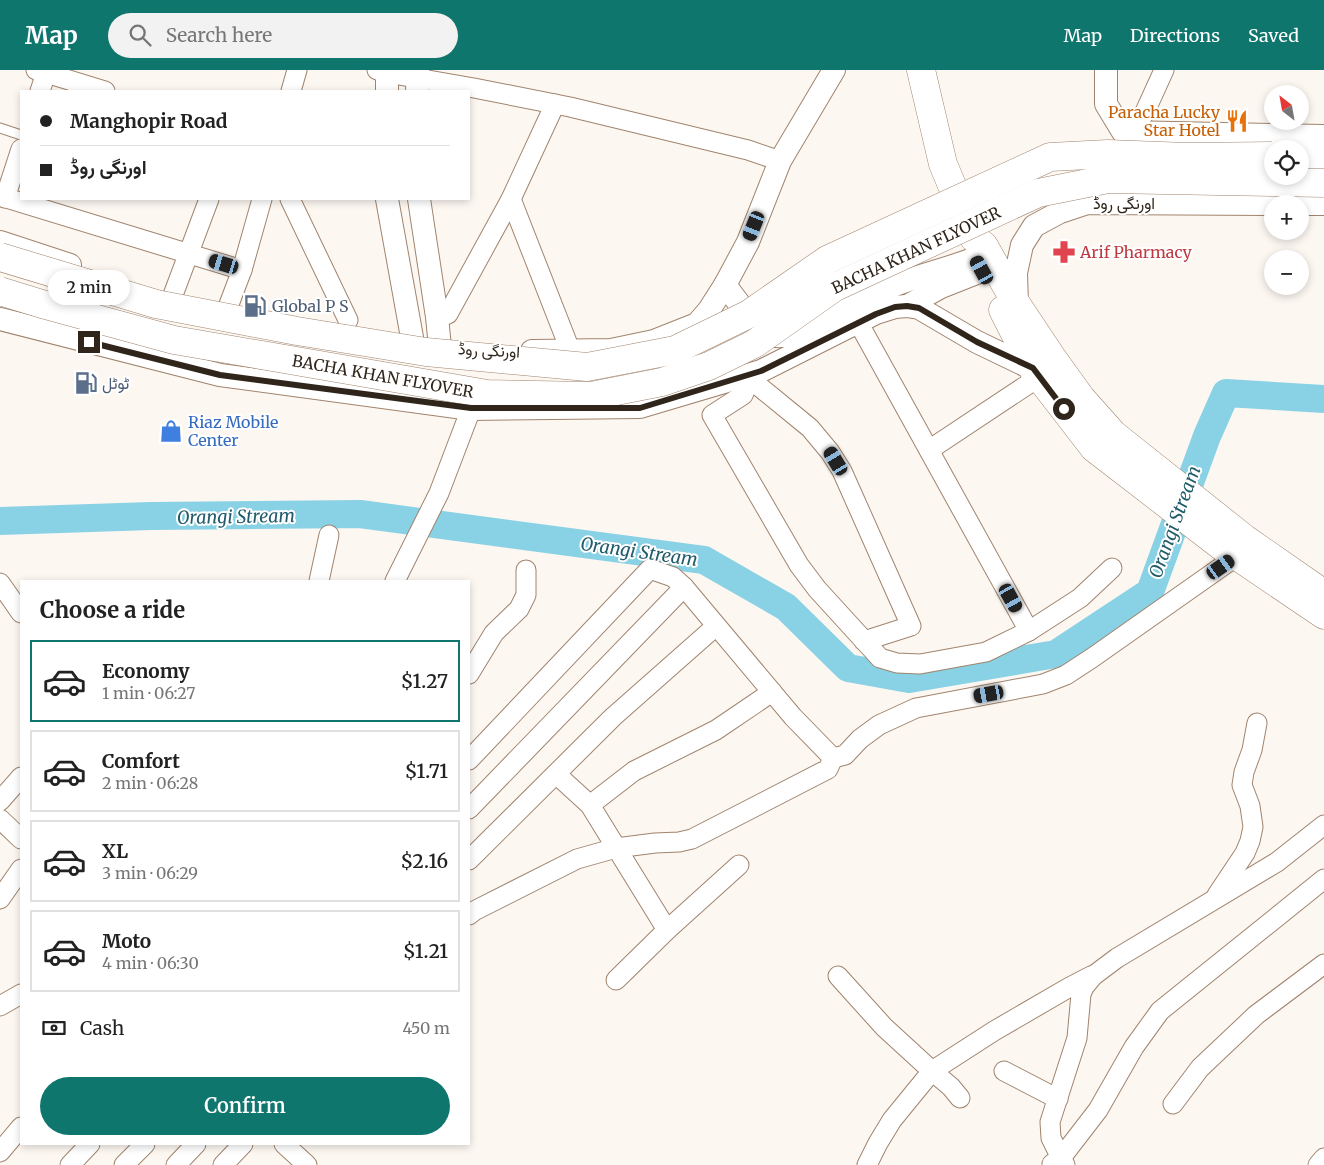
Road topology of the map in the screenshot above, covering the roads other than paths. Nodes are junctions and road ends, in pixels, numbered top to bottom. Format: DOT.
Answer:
graph roads {
  1 [pos="297,70"];
  2 [pos="834,70"];
  3 [pos="921,70"];
  4 [pos="1106,70"];
  5 [pos="1164,70"];
  6 [pos="43,71"];
  7 [pos="385,76"];
  8 [pos="418,80"];
  9 [pos="40,90"];
  10 [pos="102,90"];
  11 [pos="291,90"];
  12 [pos="555,104"];
  13 [pos="0,128"];
  14 [pos="1123,132"];
  15 [pos="20,135"];
  16 [pos="1324,136"];
  17 [pos="20,152"];
  18 [pos="1264,156"];
  19 [pos="1309,156"];
  20 [pos="1324,156"];
  21 [pos="780,161"];
  22 [pos="1324,183"];
  23 [pos="3,197"];
  24 [pos="512,199"];
  25 [pos="209,200"];
  26 [pos="262,200"];
  27 [pos="290,200"];
  28 [pos="387,200"];
  29 [pos="419,200"];
  30 [pos="1264,204"];
  31 [pos="1309,204"];
  32 [pos="1324,204"];
  33 [pos="0,242"];
  34 [pos="188,254"];
  35 [pos="0,257"];
  36 [pos="983,257"];
  37 [pos="242,270"];
  38 [pos="725,285"];
  39 [pos="0,292"];
  40 [pos="173,295"];
  41 [pos="1017,304"];
  42 [pos="907,306"];
  43 [pos="228,307"];
  44 [pos="437,317"];
  45 [pos="0,319"];
  46 [pos="348,320"];
  47 [pos="858,322"];
  48 [pos="567,342"];
  49 [pos="413,343"];
  50 [pos="440,347"];
  51 [pos="1036,373"];
  52 [pos="751,376"];
  53 [pos="471,408"];
  54 [pos="1103,441"];
  55 [pos="928,450"];
  56 [pos="329,535"];
  57 [pos="1237,549"];
  58 [pos="1112,568"];
  59 [pos="526,570"];
  60 [pos="397,577"];
  61 [pos="318,580"];
  62 [pos="0,583"];
  63 [pos="684,587"];
  64 [pos="1324,594"];
  65 [pos="20,612"];
  66 [pos="1324,616"];
  67 [pos="716,626"];
  68 [pos="1029,631"];
  69 [pos="864,641"];
  70 [pos="470,672"];
  71 [pos="772,692"];
  72 [pos="1257,723"];
  73 [pos="833,758"];
  74 [pos="470,759"];
  75 [pos="556,774"];
  76 [pos="20,778"];
  77 [pos="0,801"];
  78 [pos="590,805"];
  79 [pos="470,808"];
  80 [pos="0,820"];
  81 [pos="1324,824"];
  82 [pos="20,838"];
  83 [pos="616,848"];
  84 [pos="470,859"];
  85 [pos="739,865"];
  86 [pos="20,869"];
  87 [pos="1324,879"];
  88 [pos="0,899"];
  89 [pos="1214,900"];
  90 [pos="470,914"];
  91 [pos="667,930"];
  92 [pos="1324,964"];
  93 [pos="838,976"];
  94 [pos="1093,976"];
  95 [pos="616,980"];
  96 [pos="20,995"];
  97 [pos="0,1006"];
  98 [pos="932,1071"];
  99 [pos="1004,1071"];
  100 [pos="960,1098"];
  101 [pos="1058,1099"];
  102 [pos="1173,1104"];
  103 [pos="20,1127"];
  104 [pos="89,1145"];
  105 [pos="144,1145"];
  106 [pos="195,1145"];
  107 [pos="242,1145"];
  108 [pos="285,1145"];
  109 [pos="0,1152"];
  110 [pos="1324,1158"];
  111 [pos="127,1159"];
  112 [pos="1059,1163"];
  113 [pos="70,1165"];
  114 [pos="176,1165"];
  115 [pos="223,1165"];
  116 [pos="307,1165"];
  117 [pos="866,1165"];
  118 [pos="1318,1165"];
  1 -- 11 [label="street"];
  2 -- 21 [label="street, اورنگی روڈ"];
  3 -- 36 [label="main road"];
  4 -- 14 [label="street"];
  5 -- 14 [label="street"];
  6 -- 9 [label="street"];
  6 -- 10 [label="street"];
  7 -- 8 [label="street"];
  8 -- 12 [label="street"];
  12 -- 21 [label="street"];
  12 -- 24 [label="street"];
  13 -- 15 [label="lane"];
  14 -- 16 [label="street"];
  17 -- 23 [label="street"];
  18 -- 35 [label="main road, BACHA KHAN FLYOVER, bridge"];
  19 -- 20 [label="main road"];
  21 -- 38 [label="street, اورنگی روڈ"];
  22 -- 39 [label="main road, BACHA KHAN FLYOVER, bridge"];
  23 -- 34 [label="street"];
  24 -- 44 [label="street"];
  24 -- 48 [label="street"];
  25 -- 34 [label="street"];
  26 -- 37 [label="street"];
  27 -- 46 [label="street"];
  28 -- 49 [label="street"];
  29 -- 44 [label="street"];
  30 -- 41 [label="street, اورنگی روڈ"];
  31 -- 32 [label="street"];
  33 -- 40 [label="street, اورنگی روڈ"];
  34 -- 37 [label="street"];
  34 -- 40 [label="street"];
  36 -- 38 [label="street"];
  36 -- 41 [label="main road"];
  36 -- 42 [label="street"];
  36 -- 51 [label="main road"];
  37 -- 43 [label="street"];
  38 -- 50 [label="street, اورنگی روڈ"];
  40 -- 43 [label="street, اورنگی روڈ"];
  41 -- 54 [label="main road"];
  42 -- 47 [label="street"];
  42 -- 51 [label="street"];
  43 -- 49 [label="street, اورنگی روڈ"];
  44 -- 50 [label="street"];
  45 -- 53 [label="street"];
  47 -- 52 [label="street"];
  47 -- 55 [label="street"];
  49 -- 50 [label="street, اورنگی روڈ"];
  51 -- 54 [label="main road"];
  51 -- 55 [label="street"];
  52 -- 53 [label="street"];
  52 -- 69 [label="street"];
  52 -- 69 [label="street"];
  53 -- 60 [label="street"];
  54 -- 57 [label="main road"];
  55 -- 68 [label="street"];
  56 -- 61 [label="street"];
  57 -- 64 [label="main road"];
  57 -- 66 [label="main road"];
  57 -- 73 [label="street"];
  58 -- 68 [label="street"];
  59 -- 70 [label="street"];
  62 -- 65 [label="street"];
  63 -- 67 [label="street"];
  63 -- 74 [label="street"];
  63 -- 79 [label="street"];
  67 -- 71 [label="street"];
  67 -- 75 [label="street"];
  68 -- 69 [label="street"];
  71 -- 73 [label="street"];
  71 -- 78 [label="street"];
  72 -- 89 [label="street"];
  73 -- 83 [label="street"];
  75 -- 78 [label="street"];
  75 -- 84 [label="street"];
  76 -- 77 [label="street"];
  78 -- 83 [label="street"];
  80 -- 82 [label="street"];
  81 -- 89 [label="street"];
  83 -- 90 [label="street"];
  83 -- 91 [label="street"];
  85 -- 91 [label="street"];
  86 -- 88 [label="street"];
  87 -- 112 [label="street"];
  89 -- 94 [label="street"];
  91 -- 95 [label="street"];
  92 -- 102 [label="street"];
  93 -- 98 [label="street"];
  94 -- 98 [label="street"];
  94 -- 101 [label="street"];
  96 -- 97 [label="street"];
  98 -- 100 [label="street"];
  98 -- 117 [label="street"];
  99 -- 101 [label="street"];
  101 -- 112 [label="street"];
  103 -- 109 [label="street"];
  104 -- 113 [label="street"];
  105 -- 111 [label="street"];
  106 -- 114 [label="street"];
  107 -- 115 [label="street"];
  108 -- 116 [label="street"];
  110 -- 118 [label="street"];
}
